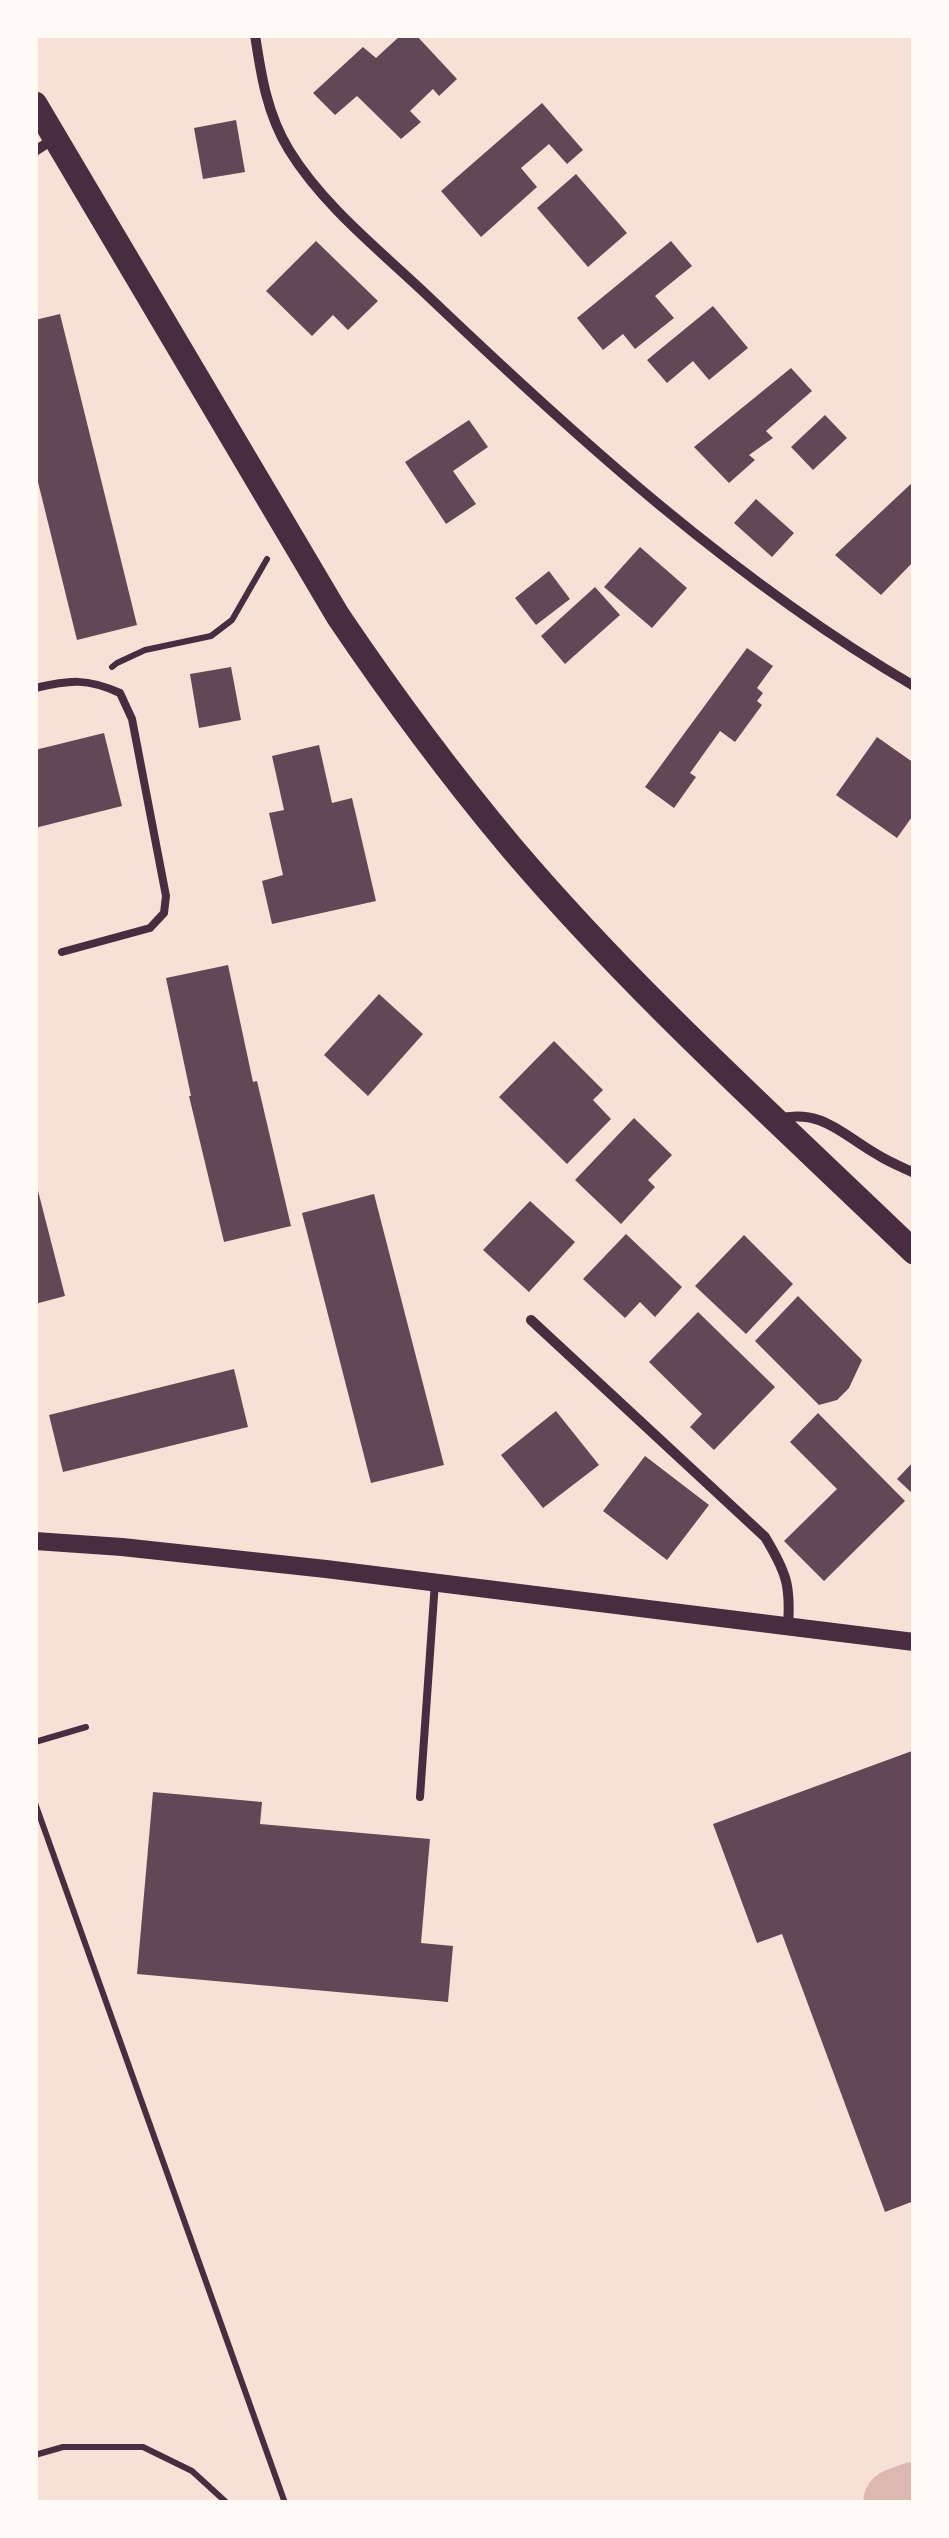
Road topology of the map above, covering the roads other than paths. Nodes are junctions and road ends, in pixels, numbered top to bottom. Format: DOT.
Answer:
graph roads {
  1 [pos="254,35"];
  2 [pos="35,104"];
  3 [pos="45,144"];
  4 [pos="914,686"];
  5 [pos="35,688"];
  6 [pos="62,952"];
  7 [pos="776,1119"];
  8 [pos="914,1172"];
  9 [pos="914,1252"];
  10 [pos="531,1320"];
  11 [pos="35,1542"];
  12 [pos="435,1582"];
  13 [pos="788,1626"];
  14 [pos="914,1642"];
  15 [pos="420,1797"];
  1 -- 4 [label="street"];
  2 -- 3 [label="main road"];
  3 -- 7 [label="main road"];
  5 -- 6 [label="lane"];
  7 -- 8 [label="street"];
  7 -- 9 [label="main road"];
  10 -- 13 [label="street"];
  11 -- 12 [label="street"];
  12 -- 13 [label="street"];
  12 -- 15 [label="lane"];
  13 -- 14 [label="street"];
}
